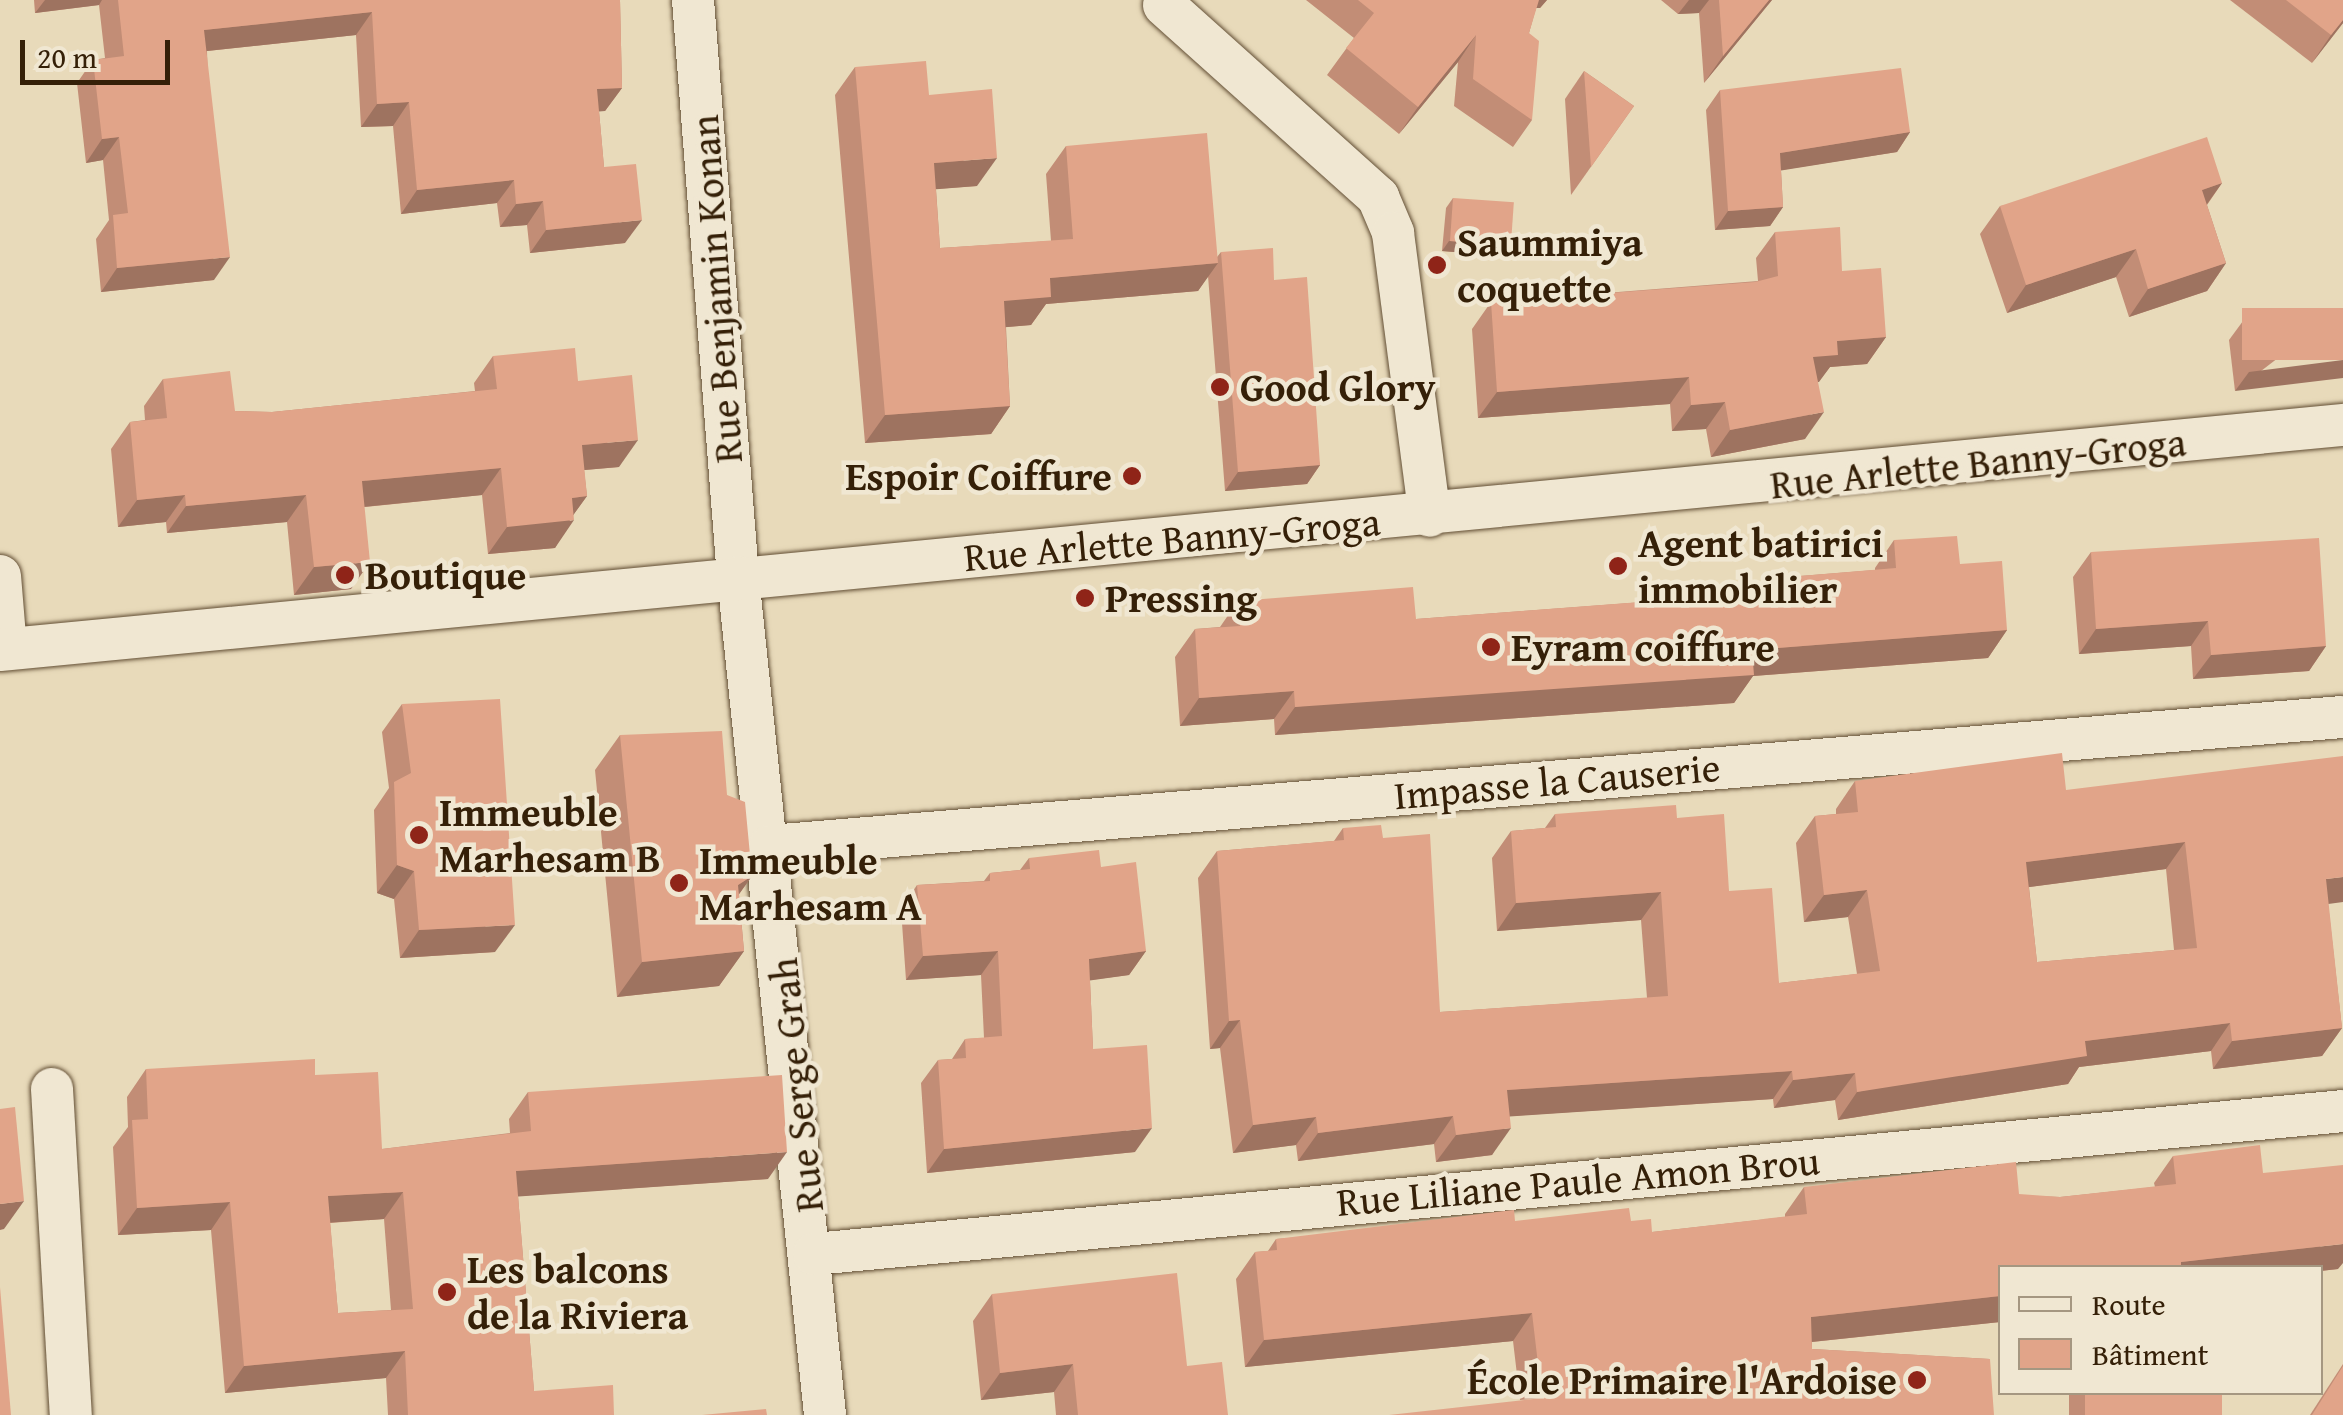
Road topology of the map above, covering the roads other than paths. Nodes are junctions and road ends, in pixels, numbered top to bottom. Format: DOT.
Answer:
graph roads {
  1 [pos="694,0"];
  2 [pos="1164,6"];
  3 [pos="2343,425"];
  4 [pos="1430,516"];
  5 [pos="0,576"];
  6 [pos="738,577"];
  7 [pos="3,649"];
  8 [pos="2343,718"];
  9 [pos="770,846"];
  10 [pos="52,1089"];
  11 [pos="2343,1110"];
  12 [pos="814,1254"];
  13 [pos="70,1415"];
  14 [pos="825,1415"];
  1 -- 6 [label="street, Rue Benjamin Konan"];
  2 -- 4 [label="street"];
  3 -- 4 [label="street, Rue Arlette Banny-Groga"];
  4 -- 6 [label="street, Rue Arlette Banny-Groga"];
  5 -- 7 [label="street"];
  6 -- 7 [label="street, Rue Arlette Banny-Groga"];
  6 -- 9 [label="street, Rue Serge Grah"];
  8 -- 9 [label="street, Impasse la Causerie"];
  9 -- 12 [label="street, Rue Serge Grah"];
  10 -- 13 [label="street"];
  11 -- 12 [label="street, Rue Liliane Paule Amon Brou"];
  12 -- 14 [label="street, Rue Serge Grah"];
}
